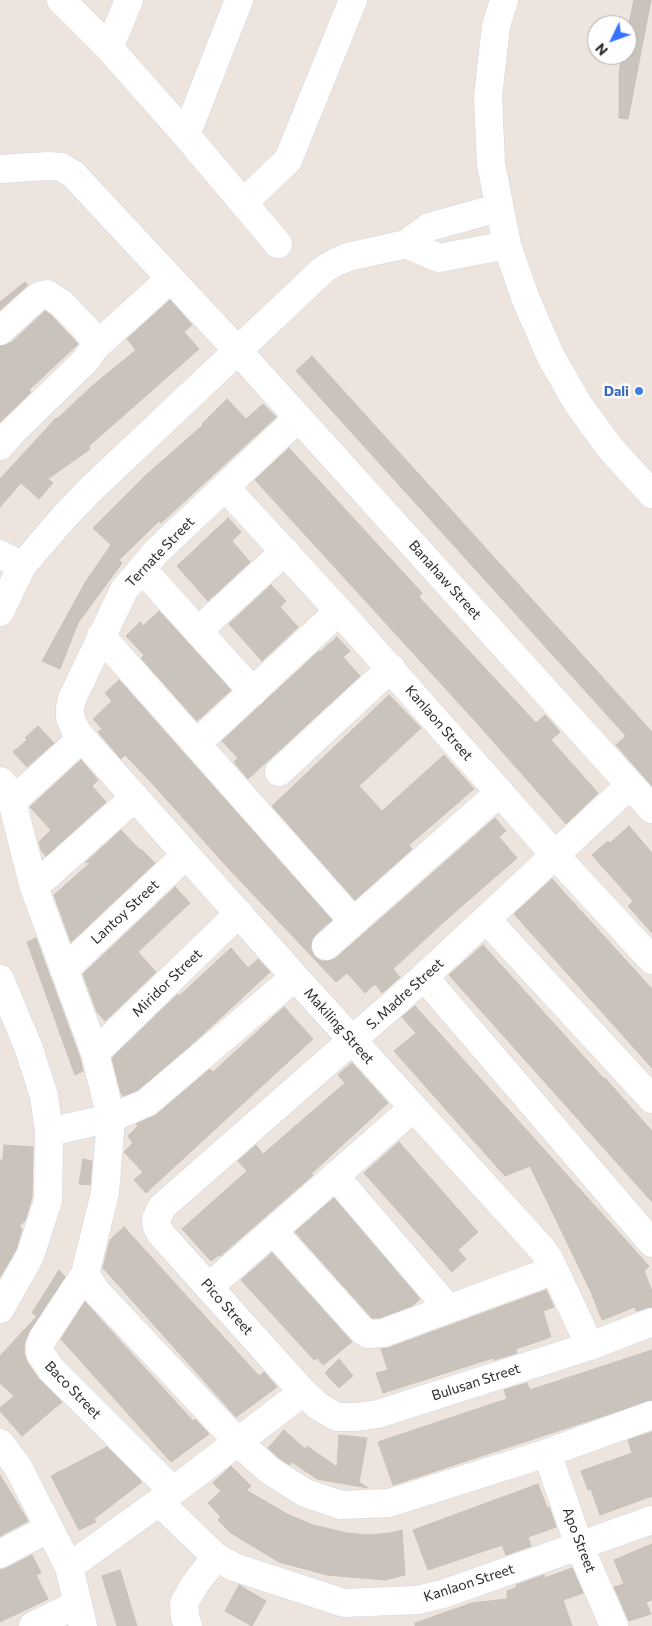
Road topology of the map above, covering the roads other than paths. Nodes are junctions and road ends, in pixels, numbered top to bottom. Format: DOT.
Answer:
graph roads {
  1 [pos="61,0"];
  2 [pos="129,0"];
  3 [pos="239,0"];
  4 [pos="353,0"];
  5 [pos="504,0"];
  6 [pos="108,48"];
  7 [pos="186,135"];
  8 [pos="0,169"];
  9 [pos="244,202"];
  10 [pos="498,208"];
  11 [pos="278,244"];
  12 [pos="406,244"];
  13 [pos="507,245"];
  14 [pos="170,280"];
  15 [pos="0,330"];
  16 [pos="96,346"];
  17 [pos="238,351"];
  18 [pos="298,418"];
  19 [pos="0,446"];
  20 [pos="226,487"];
  21 [pos="652,494"];
  22 [pos="286,551"];
  23 [pos="11,560"];
  24 [pos="142,569"];
  25 [pos="340,610"];
  26 [pos="0,612"];
  27 [pos="198,631"];
  28 [pos="101,636"];
  29 [pos="391,668"];
  30 [pos="253,692"];
  31 [pos="76,728"];
  32 [pos="196,744"];
  33 [pos="279,772"];
  34 [pos="630,785"];
  35 [pos="6,792"];
  36 [pos="500,792"];
  37 [pos="135,797"];
  38 [pos="652,809"];
  39 [pos="186,855"];
  40 [pos="555,855"];
  41 [pos="34,887"];
  42 [pos="239,913"];
  43 [pos="486,919"];
  44 [pos="353,921"];
  45 [pos="326,946"];
  46 [pos="652,960"];
  47 [pos="64,970"];
  48 [pos="295,977"];
  49 [pos="424,978"];
  50 [pos="0,979"];
  51 [pos="352,1041"];
  52 [pos="95,1053"];
  53 [pos="652,1100"];
  54 [pos="413,1108"];
  55 [pos="111,1118"];
  56 [pos="50,1132"];
  57 [pos="335,1176"];
  58 [pos="156,1218"];
  59 [pos="273,1231"];
  60 [pos="652,1243"];
  61 [pos="554,1270"];
  62 [pos="85,1274"];
  63 [pos="209,1287"];
  64 [pos="448,1308"];
  65 [pos="0,1309"];
  66 [pos="652,1322"];
  67 [pos="590,1346"];
  68 [pos="303,1392"];
  69 [pos="652,1415"];
  70 [pos="238,1442"];
  71 [pos="0,1443"];
  72 [pos="547,1452"];
  73 [pos="166,1496"];
  74 [pos="652,1520"];
  75 [pos="49,1528"];
  76 [pos="580,1545"];
  77 [pos="0,1554"];
  78 [pos="216,1557"];
  79 [pos="69,1567"];
  80 [pos="80,1615"];
  81 [pos="349,1615"];
  82 [pos="33,1626"];
  83 [pos="188,1626"];
  84 [pos="614,1626"];
  1 -- 6 [label="street"];
  2 -- 6 [label="street"];
  3 -- 7 [label="street"];
  4 -- 9 [label="street"];
  5 -- 10 [label="street"];
  6 -- 7 [label="street"];
  7 -- 9 [label="street"];
  8 -- 14 [label="street, Banahaw Street"];
  9 -- 11 [label="street"];
  10 -- 12 [label="street"];
  10 -- 13 [label="street"];
  12 -- 13 [label="street"];
  12 -- 17 [label="street"];
  13 -- 21 [label="street"];
  14 -- 16 [label="street"];
  14 -- 17 [label="street, Banahaw Street"];
  15 -- 16 [label="street"];
  16 -- 19 [label="street"];
  17 -- 18 [label="street, Banahaw Street"];
  17 -- 23 [label="street"];
  18 -- 20 [label="street, Ternate Street"];
  18 -- 34 [label="street, Banahaw Street"];
  20 -- 22 [label="street, Kanlaon Street"];
  20 -- 24 [label="street, Ternate Street"];
  22 -- 25 [label="street, Kanlaon Street"];
  22 -- 27 [label="street"];
  23 -- 26 [label="street"];
  24 -- 27 [label="street"];
  24 -- 28 [label="street, Ternate Street"];
  25 -- 29 [label="street, Kanlaon Street"];
  25 -- 30 [label="street"];
  27 -- 30 [label="street"];
  28 -- 31 [label="street, Ternate Street"];
  28 -- 32 [label="street"];
  29 -- 33 [label="street"];
  29 -- 36 [label="street, Kanlaon Street"];
  30 -- 32 [label="street"];
  31 -- 35 [label="street"];
  31 -- 37 [label="street, Makiling Street"];
  32 -- 44 [label="street"];
  34 -- 38 [label="street, Banahaw Street"];
  34 -- 40 [label="street, S. Madre Street"];
  35 -- 41 [label="street"];
  36 -- 40 [label="street, Kanlaon Street"];
  36 -- 44 [label="street"];
  37 -- 39 [label="street, Makiling Street"];
  37 -- 41 [label="street"];
  39 -- 42 [label="street, Makiling Street"];
  39 -- 47 [label="street, Lantoy Street"];
  40 -- 43 [label="street, S. Madre Street"];
  40 -- 46 [label="street, Kanlaon Street"];
  41 -- 47 [label="street"];
  42 -- 48 [label="street, Makiling Street"];
  42 -- 52 [label="street, Miridor Street"];
  43 -- 49 [label="street, S. Madre Street"];
  43 -- 53 [label="street"];
  44 -- 45 [label="street"];
  47 -- 52 [label="street"];
  48 -- 51 [label="street, Makiling Street"];
  48 -- 55 [label="street"];
  49 -- 51 [label="street, S. Madre Street"];
  49 -- 60 [label="street"];
  50 -- 56 [label="street"];
  51 -- 54 [label="street, Makiling Street"];
  51 -- 58 [label="street, S. Madre Street"];
  52 -- 55 [label="street"];
  54 -- 57 [label="street"];
  54 -- 61 [label="street, Makiling Street"];
  55 -- 56 [label="street"];
  55 -- 62 [label="street"];
  56 -- 65 [label="street"];
  57 -- 59 [label="street"];
  57 -- 64 [label="street"];
  58 -- 63 [label="street, Pico Street"];
  59 -- 63 [label="street"];
  59 -- 64 [label="street"];
  61 -- 64 [label="street"];
  61 -- 67 [label="street, Makiling Street"];
  62 -- 70 [label="street"];
  62 -- 73 [label="street, Baco Street"];
  63 -- 68 [label="street, Pico Street"];
  66 -- 67 [label="street, Bulusan Street"];
  67 -- 68 [label="street, Bulusan Street"];
  68 -- 70 [label="street"];
  69 -- 72 [label="street"];
  70 -- 72 [label="street"];
  70 -- 73 [label="street"];
  71 -- 75 [label="street"];
  72 -- 76 [label="street, Apo Street"];
  73 -- 78 [label="street, Kanlaon Street"];
  73 -- 79 [label="street"];
  74 -- 76 [label="street, Kanlaon Street"];
  75 -- 77 [label="street"];
  75 -- 79 [label="street"];
  76 -- 81 [label="street, Kanlaon Street"];
  76 -- 84 [label="street, Apo Street"];
  78 -- 81 [label="street, Kanlaon Street"];
  78 -- 83 [label="street"];
  79 -- 80 [label="street"];
  80 -- 82 [label="street"];
}
